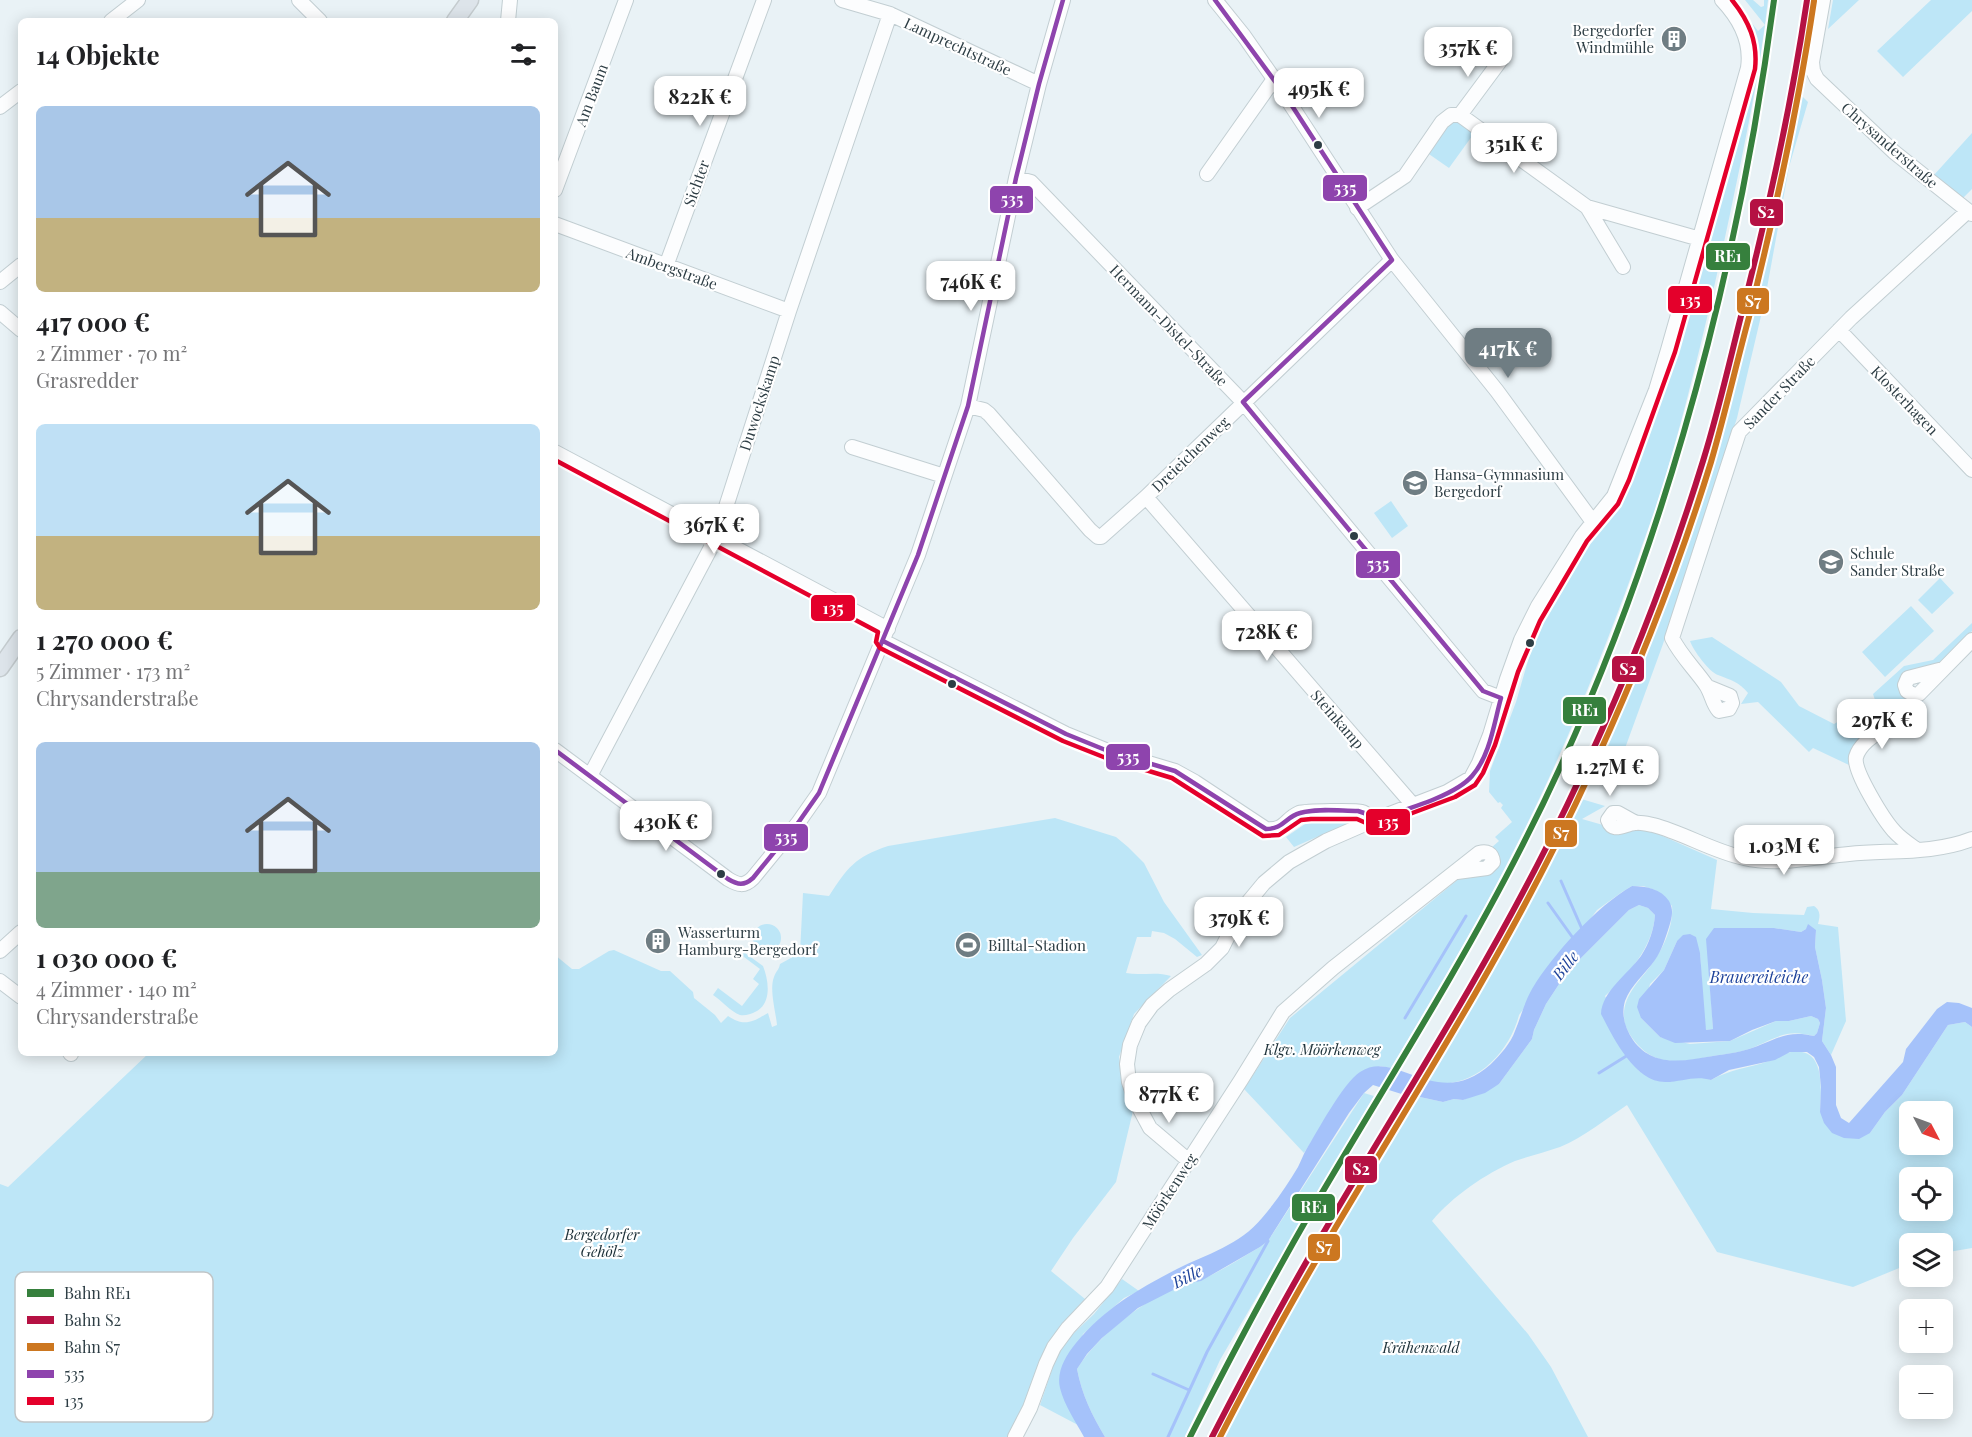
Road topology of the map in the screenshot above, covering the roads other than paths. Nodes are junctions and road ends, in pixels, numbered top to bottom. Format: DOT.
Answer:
graph roads {
  1 [pos="138,0"];
  2 [pos="299,0"];
  3 [pos="470,0"];
  4 [pos="510,0"];
  5 [pos="626,0"];
  6 [pos="764,0"];
  7 [pos="842,0"];
  8 [pos="1063,0"];
  9 [pos="1215,0"];
  10 [pos="1722,0"];
  11 [pos="1823,0"];
  12 [pos="890,14"];
  13 [pos="115,18"];
  14 [pos="317,18"];
  15 [pos="457,18"];
  16 [pos="508,18"];
  17 [pos="1479,40"];
  18 [pos="1274,79"];
  19 [pos="1039,84"];
  20 [pos="18,93"];
  21 [pos="0,107"];
  22 [pos="1460,115"];
  23 [pos="1207,174"];
  24 [pos="1016,178"];
  25 [pos="558,182"];
  26 [pos="1587,207"];
  27 [pos="1357,208"];
  28 [pos="1970,213"];
  29 [pos="558,225"];
  30 [pos="1700,239"];
  31 [pos="1392,260"];
  32 [pos="666,266"];
  33 [pos="18,267"];
  34 [pos="1623,267"];
  35 [pos="0,282"];
  36 [pos="789,311"];
  37 [pos="0,312"];
  38 [pos="18,327"];
  39 [pos="1839,330"];
  40 [pos="1243,402"];
  41 [pos="968,406"];
  42 [pos="852,447"];
  43 [pos="558,454"];
  44 [pos="1972,470"];
  45 [pos="944,476"];
  46 [pos="1146,497"];
  47 [pos="1593,522"];
  48 [pos="716,538"];
  49 [pos="886,635"];
  50 [pos="1972,640"];
  51 [pos="18,642"];
  52 [pos="0,668"];
  53 [pos="1943,669"];
  54 [pos="1708,687"];
  55 [pos="1501,698"];
  56 [pos="1890,726"];
  57 [pos="558,752"];
  58 [pos="590,776"];
  59 [pos="1413,805"];
  60 [pos="1374,820"];
  61 [pos="1636,823"];
  62 [pos="1972,839"];
  63 [pos="1916,849"];
  64 [pos="1489,853"];
  65 [pos="18,935"];
  66 [pos="0,951"];
  67 [pos="0,981"];
  68 [pos="18,995"];
  69 [pos="1189,1161"];
  70 [pos="1015,1437"];
  1 -- 13 [label="street"];
  2 -- 14 [label="street"];
  3 -- 15 [label="main road"];
  4 -- 16 [label="street"];
  5 -- 25 [label="street, Am Baum"];
  6 -- 32 [label="street, Sichter"];
  7 -- 12 [label="street, Lamprechtstraße"];
  8 -- 19 [label="street"];
  9 -- 18 [label="street"];
  10 -- 30 [label="street"];
  11 -- 28 [label="street, Chrysanderstraße"];
  12 -- 19 [label="street, Lamprechtstraße"];
  12 -- 36 [label="street, Duwockskamp"];
  17 -- 22 [label="street"];
  18 -- 23 [label="street"];
  18 -- 27 [label="street"];
  19 -- 24 [label="street"];
  20 -- 21 [label="street"];
  22 -- 26 [label="street"];
  22 -- 27 [label="street"];
  24 -- 40 [label="street, Hermann-Distel-Straße"];
  24 -- 41 [label="street"];
  26 -- 30 [label="street"];
  26 -- 34 [label="street"];
  27 -- 31 [label="street"];
  28 -- 39 [label="street, Sander Straße"];
  29 -- 32 [label="street, Ambergstraße"];
  30 -- 47 [label="street"];
  31 -- 40 [label="street, Dreieichenweg"];
  31 -- 47 [label="street"];
  32 -- 36 [label="street, Ambergstraße"];
  33 -- 35 [label="street"];
  36 -- 48 [label="street, Duwockskamp"];
  37 -- 38 [label="street"];
  39 -- 44 [label="street, Klosterhagen"];
  39 -- 54 [label="street, Sander Straße"];
  40 -- 46 [label="street, Dreieichenweg"];
  40 -- 55 [label="street, Hermann-Distel-Straße"];
  41 -- 45 [label="street"];
  41 -- 46 [label="street, Dreieichenweg"];
  42 -- 45 [label="street"];
  43 -- 48 [label="street"];
  45 -- 49 [label="street"];
  46 -- 59 [label="street, Steinkamp"];
  47 -- 55 [label="street"];
  48 -- 49 [label="street"];
  48 -- 58 [label="street, Duwockskamp"];
  49 -- 58 [label="street"];
  49 -- 60 [label="street"];
  50 -- 53 [label="street"];
  51 -- 52 [label="main road"];
  55 -- 59 [label="street"];
  56 -- 63 [label="street"];
  57 -- 58 [label="street"];
  59 -- 60 [label="street"];
  60 -- 69 [label="street"];
  61 -- 63 [label="street"];
  62 -- 63 [label="street"];
  64 -- 69 [label="street, Möörkenweg"];
  65 -- 66 [label="street"];
  67 -- 68 [label="street"];
  69 -- 70 [label="street, Möörkenweg"];
}
